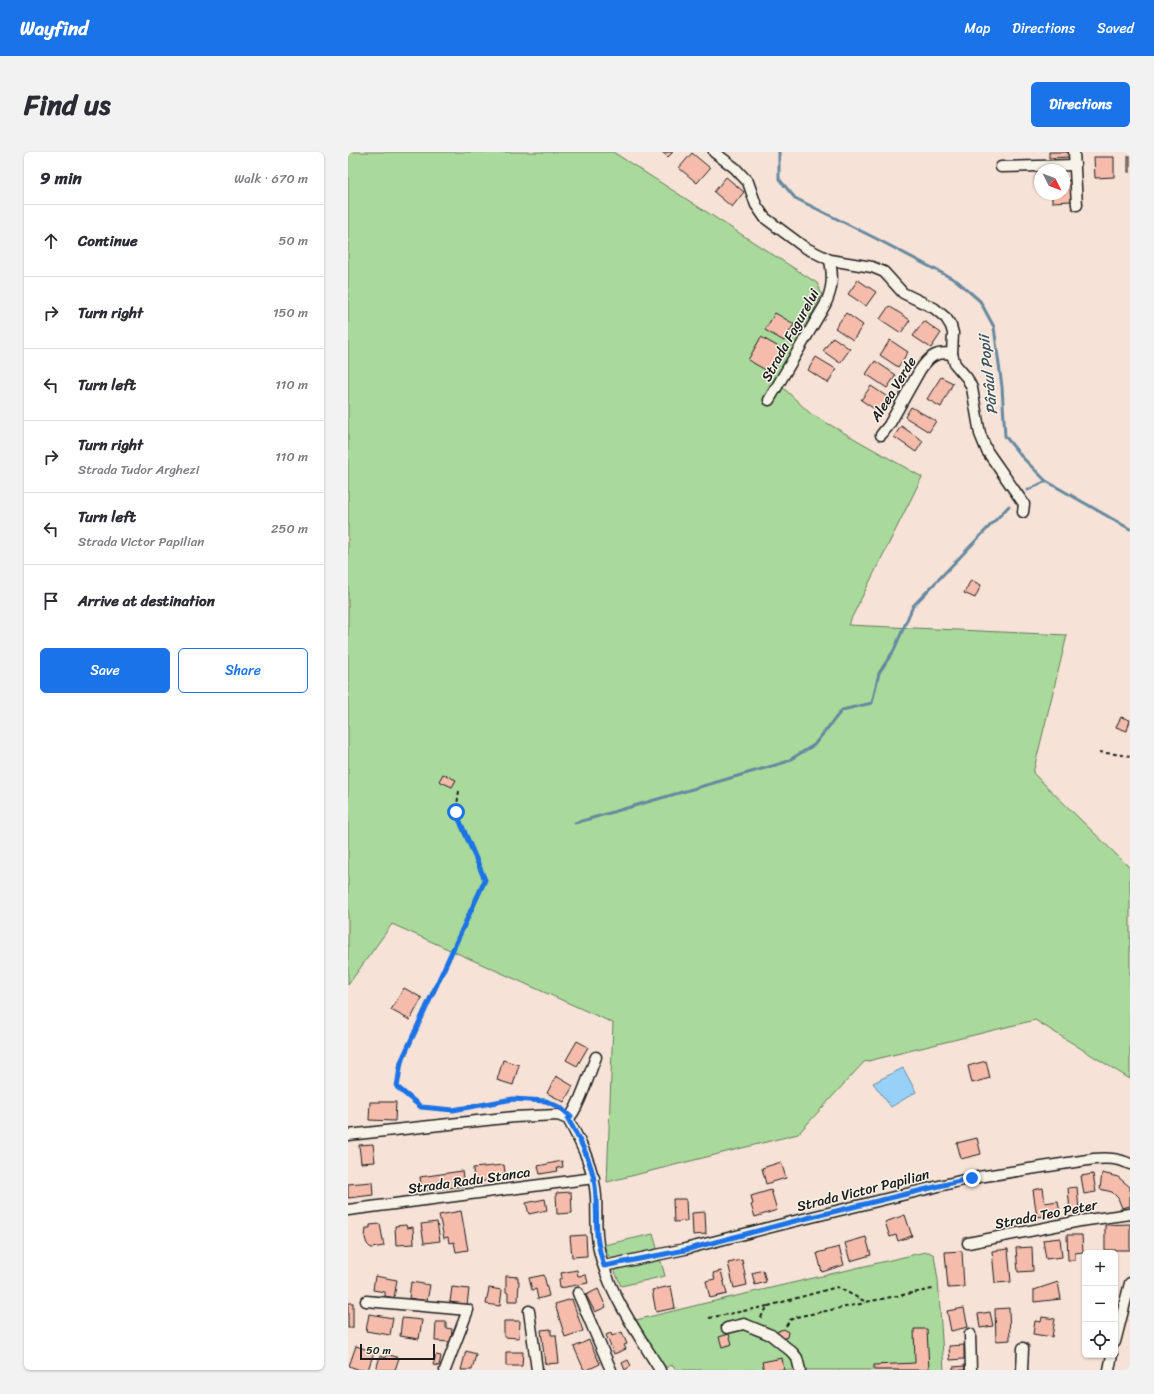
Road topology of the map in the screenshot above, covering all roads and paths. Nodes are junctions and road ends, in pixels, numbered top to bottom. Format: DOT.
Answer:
graph roads {
  1 [pos="714,152"];
  2 [pos="1074,152"];
  3 [pos="1075,166"];
  4 [pos="1001,167"];
  5 [pos="1076,205"];
  6 [pos="830,260"];
  7 [pos="952,354"];
  8 [pos="769,400"];
  9 [pos="881,436"];
  10 [pos="1023,512"];
  11 [pos="1099,752"];
  12 [pos="1130,756"];
  13 [pos="459,791"];
  14 [pos="596,1057"];
  15 [pos="570,1118"];
  16 [pos="348,1135"];
  17 [pos="1130,1164"];
  18 [pos="594,1178"];
  19 [pos="348,1210"];
  20 [pos="1130,1214"];
  21 [pos="968,1243"];
  22 [pos="604,1266"];
  23 [pos="1130,1283"];
  24 [pos="933,1289"];
  25 [pos="578,1293"];
  26 [pos="366,1301"];
  27 [pos="866,1302"];
  28 [pos="768,1306"];
  29 [pos="529,1311"];
  30 [pos="786,1326"];
  31 [pos="727,1328"];
  32 [pos="1118,1330"];
  33 [pos="970,1334"];
  34 [pos="1023,1348"];
  35 [pos="1111,1358"];
  36 [pos="445,1370"];
  37 [pos="537,1370"];
  38 [pos="611,1370"];
  39 [pos="660,1370"];
  40 [pos="800,1370"];
  41 [pos="971,1370"];
  42 [pos="1022,1370"];
  43 [pos="1109,1370"];
  1 -- 6 [label="street"];
  2 -- 3 [label="street"];
  3 -- 4 [label="street"];
  3 -- 5 [label="street"];
  6 -- 7 [label="street"];
  6 -- 8 [label="street, Strada Fagurelui"];
  7 -- 9 [label="street, Aleea Verde"];
  7 -- 10 [label="street"];
  11 -- 12 [label="path"];
  13 -- 15 [label="path"];
  14 -- 15 [label="street"];
  15 -- 16 [label="street"];
  15 -- 18 [label="street"];
  17 -- 22 [label="street, Strada Victor Papilian"];
  18 -- 19 [label="street, Strada Radu Stanca"];
  18 -- 22 [label="street"];
  20 -- 21 [label="street, Strada Teo Peter"];
  22 -- 39 [label="street"];
  23 -- 32 [label="street"];
  24 -- 27 [label="path"];
  25 -- 38 [label="street"];
  26 -- 36 [label="street"];
  27 -- 28 [label="path"];
  27 -- 30 [label="path"];
  29 -- 37 [label="street"];
  31 -- 40 [label="street"];
  33 -- 41 [label="street"];
  34 -- 42 [label="street"];
  35 -- 43 [label="street"];
}
